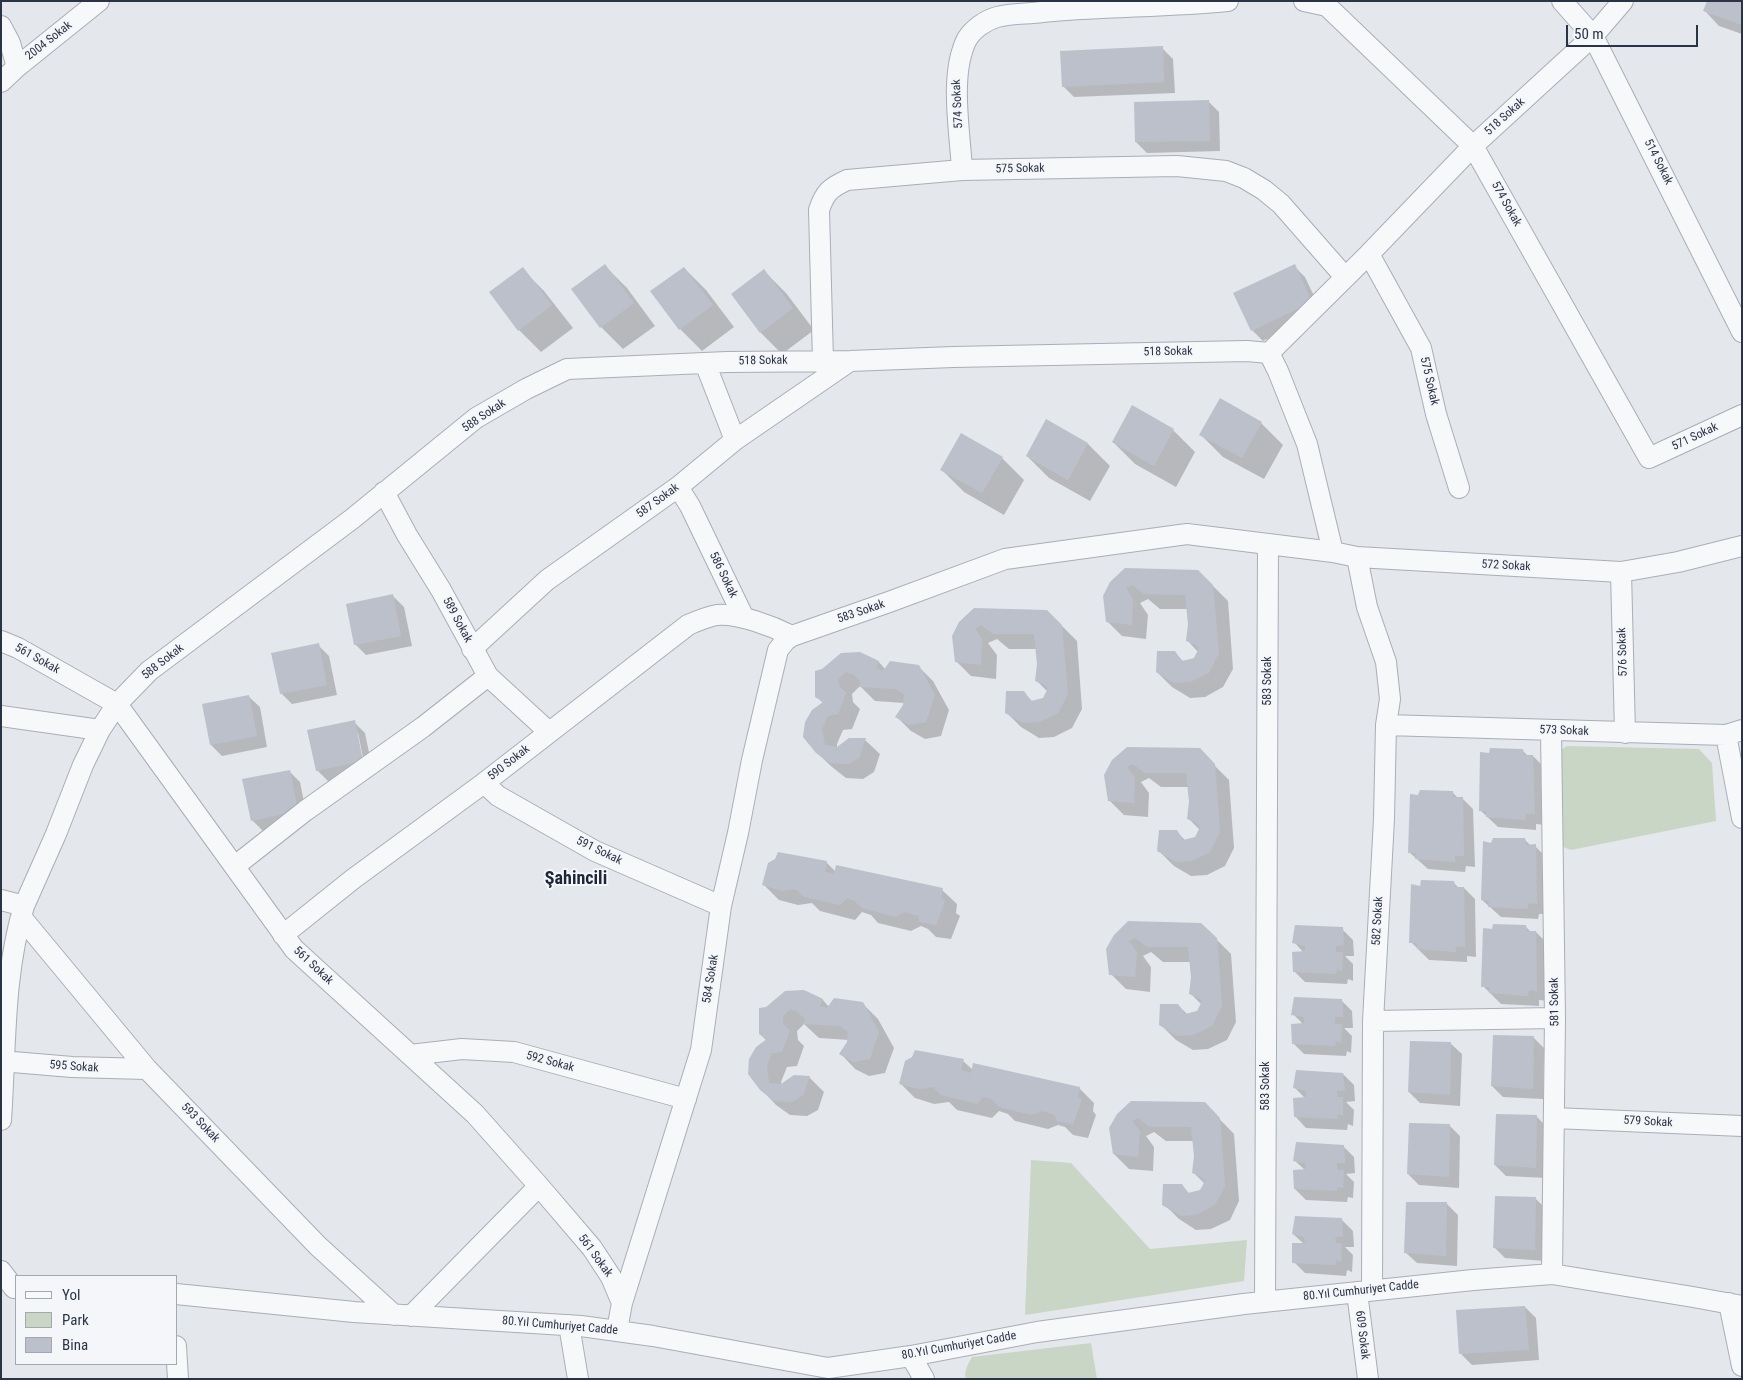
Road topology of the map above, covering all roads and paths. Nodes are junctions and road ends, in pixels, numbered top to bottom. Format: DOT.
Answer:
graph roads {
  1 [pos="99,1"];
  2 [pos="1228,1"];
  3 [pos="1304,1"];
  4 [pos="1562,1"];
  5 [pos="1623,1"];
  6 [pos="1,26"];
  7 [pos="1594,36"];
  8 [pos="17,66"];
  9 [pos="1,82"];
  10 [pos="1473,146"];
  11 [pos="962,170"];
  12 [pos="1369,254"];
  13 [pos="1345,276"];
  14 [pos="1742,332"];
  15 [pos="1269,353"];
  16 [pos="822,360"];
  17 [pos="850,361"];
  18 [pos="705,363"];
  19 [pos="567,369"];
  20 [pos="1742,415"];
  21 [pos="735,440"];
  22 [pos="1649,458"];
  23 [pos="678,487"];
  24 [pos="1459,488"];
  25 [pos="384,492"];
  26 [pos="1268,545"];
  27 [pos="1742,546"];
  28 [pos="1334,552"];
  29 [pos="1357,557"];
  30 [pos="1621,572"];
  31 [pos="744,618"];
  32 [pos="796,634"];
  33 [pos="1,641"];
  34 [pos="472,649"];
  35 [pos="488,676"];
  36 [pos="118,704"];
  37 [pos="1,716"];
  38 [pos="1386,725"];
  39 [pos="100,730"];
  40 [pos="1551,731"];
  41 [pos="549,732"];
  42 [pos="1734,732"];
  43 [pos="1625,733"];
  44 [pos="484,783"];
  45 [pos="1742,818"];
  46 [pos="235,866"];
  47 [pos="1,900"];
  48 [pos="721,906"];
  49 [pos="22,911"];
  50 [pos="283,935"];
  51 [pos="1555,1018"];
  52 [pos="1373,1021"];
  53 [pos="410,1055"];
  54 [pos="3,1061"];
  55 [pos="147,1069"];
  56 [pos="686,1098"];
  57 [pos="1554,1118"];
  58 [pos="1,1120"];
  59 [pos="1742,1126"];
  60 [pos="540,1186"];
  61 [pos="1,1270"];
  62 [pos="1552,1274"];
  63 [pos="10,1289"];
  64 [pos="1364,1291"];
  65 [pos="178,1294"];
  66 [pos="1265,1302"];
  67 [pos="622,1303"];
  68 [pos="1735,1305"];
  69 [pos="402,1315"];
  70 [pos="569,1325"];
  71 [pos="617,1330"];
  72 [pos="911,1356"];
  73 [pos="177,1365"];
  74 [pos="1742,1366"];
  75 [pos="829,1373"];
  76 [pos="178,1379"];
  77 [pos="578,1379"];
  78 [pos="924,1379"];
  79 [pos="1368,1379"];
  1 -- 8 [label="street, 2004 Sokak"];
  2 -- 11 [label="street, 574 Sokak"];
  3 -- 10 [label="street, 574 Sokak"];
  4 -- 7 [label="street, 514 Sokak"];
  5 -- 7 [label="street, 518 Sokak"];
  6 -- 8 [label="street"];
  7 -- 10 [label="street, 518 Sokak"];
  7 -- 14 [label="street, 514 Sokak"];
  8 -- 9 [label="street, 2004 Sokak"];
  10 -- 12 [label="street, 518 Sokak"];
  10 -- 22 [label="street, 574 Sokak"];
  11 -- 13 [label="street, 575 Sokak"];
  11 -- 16 [label="street, 575 Sokak"];
  12 -- 13 [label="street, 518 Sokak"];
  12 -- 24 [label="street, 575 Sokak"];
  13 -- 15 [label="street, 518 Sokak"];
  15 -- 17 [label="street, 518 Sokak"];
  15 -- 28 [label="street"];
  16 -- 17 [label="street, 518 Sokak"];
  16 -- 18 [label="street, 518 Sokak"];
  17 -- 21 [label="street, 587 Sokak"];
  18 -- 19 [label="street, 518 Sokak"];
  18 -- 21 [label="street"];
  19 -- 25 [label="street, 588 Sokak"];
  20 -- 22 [label="street, 571 Sokak"];
  21 -- 23 [label="street, 587 Sokak"];
  23 -- 31 [label="street, 586 Sokak"];
  23 -- 34 [label="street, 587 Sokak"];
  25 -- 34 [label="street, 589 Sokak"];
  25 -- 36 [label="street, 588 Sokak"];
  26 -- 28 [label="street, 572 Sokak"];
  26 -- 32 [label="street, 583 Sokak"];
  26 -- 66 [label="street, 583 Sokak"];
  27 -- 30 [label="street, 572 Sokak"];
  28 -- 29 [label="street, 572 Sokak"];
  29 -- 30 [label="street, 572 Sokak"];
  29 -- 38 [label="street, 582 Sokak"];
  30 -- 43 [label="street, 576 Sokak"];
  31 -- 32 [label="street"];
  31 -- 41 [label="street, 590 Sokak"];
  32 -- 48 [label="street, 584 Sokak"];
  33 -- 36 [label="street, 561 Sokak"];
  34 -- 35 [label="street, 589 Sokak"];
  35 -- 41 [label="street, 589 Sokak"];
  35 -- 46 [label="street"];
  36 -- 39 [label="street, 588 Sokak"];
  36 -- 46 [label="street, 561 Sokak"];
  37 -- 39 [label="street"];
  38 -- 40 [label="street, 573 Sokak"];
  38 -- 52 [label="street, 582 Sokak"];
  39 -- 49 [label="street, 588 Sokak"];
  40 -- 43 [label="street, 573 Sokak"];
  40 -- 51 [label="street, 581 Sokak"];
  41 -- 44 [label="street, 590 Sokak"];
  42 -- 43 [label="street, 573 Sokak"];
  42 -- 45 [label="street"];
  44 -- 48 [label="street, 591 Sokak"];
  44 -- 50 [label="street, 590 Sokak"];
  46 -- 50 [label="street, 561 Sokak"];
  47 -- 49 [label="street"];
  48 -- 56 [label="street, 584 Sokak"];
  49 -- 54 [label="street, 588 Sokak"];
  49 -- 55 [label="street, 593 Sokak"];
  50 -- 53 [label="street, 561 Sokak"];
  51 -- 52 [label="street"];
  51 -- 57 [label="street, 581 Sokak"];
  52 -- 64 [label="street, 582 Sokak"];
  53 -- 56 [label="street, 592 Sokak"];
  53 -- 60 [label="street, 561 Sokak"];
  54 -- 55 [label="street, 595 Sokak"];
  54 -- 58 [label="street, 588 Sokak"];
  55 -- 69 [label="street, 593 Sokak"];
  56 -- 67 [label="street, 584 Sokak"];
  57 -- 59 [label="street, 579 Sokak"];
  57 -- 62 [label="street, 581 Sokak"];
  60 -- 67 [label="street, 561 Sokak"];
  60 -- 69 [label="street"];
  61 -- 63 [label="street"];
  62 -- 64 [label="street, 80.Yıl Cumhuriyet Cadde"];
  62 -- 68 [label="street, 80.Yıl Cumhuriyet Cadde"];
  64 -- 66 [label="street, 80.Yıl Cumhuriyet Cadde"];
  64 -- 79 [label="street, 609 Sokak"];
  65 -- 69 [label="street, 80.Yıl Cumhuriyet Cadde"];
  66 -- 72 [label="street, 80.Yıl Cumhuriyet Cadde"];
  67 -- 71 [label="street, 584 Sokak"];
  68 -- 74 [label="street"];
  69 -- 70 [label="street, 80.Yıl Cumhuriyet Cadde"];
  70 -- 71 [label="street, 80.Yıl Cumhuriyet Cadde"];
  70 -- 77 [label="street"];
  71 -- 75 [label="street, 80.Yıl Cumhuriyet Cadde"];
  72 -- 75 [label="street, 80.Yıl Cumhuriyet Cadde"];
  72 -- 78 [label="street"];
  73 -- 76 [label="street"];
}
